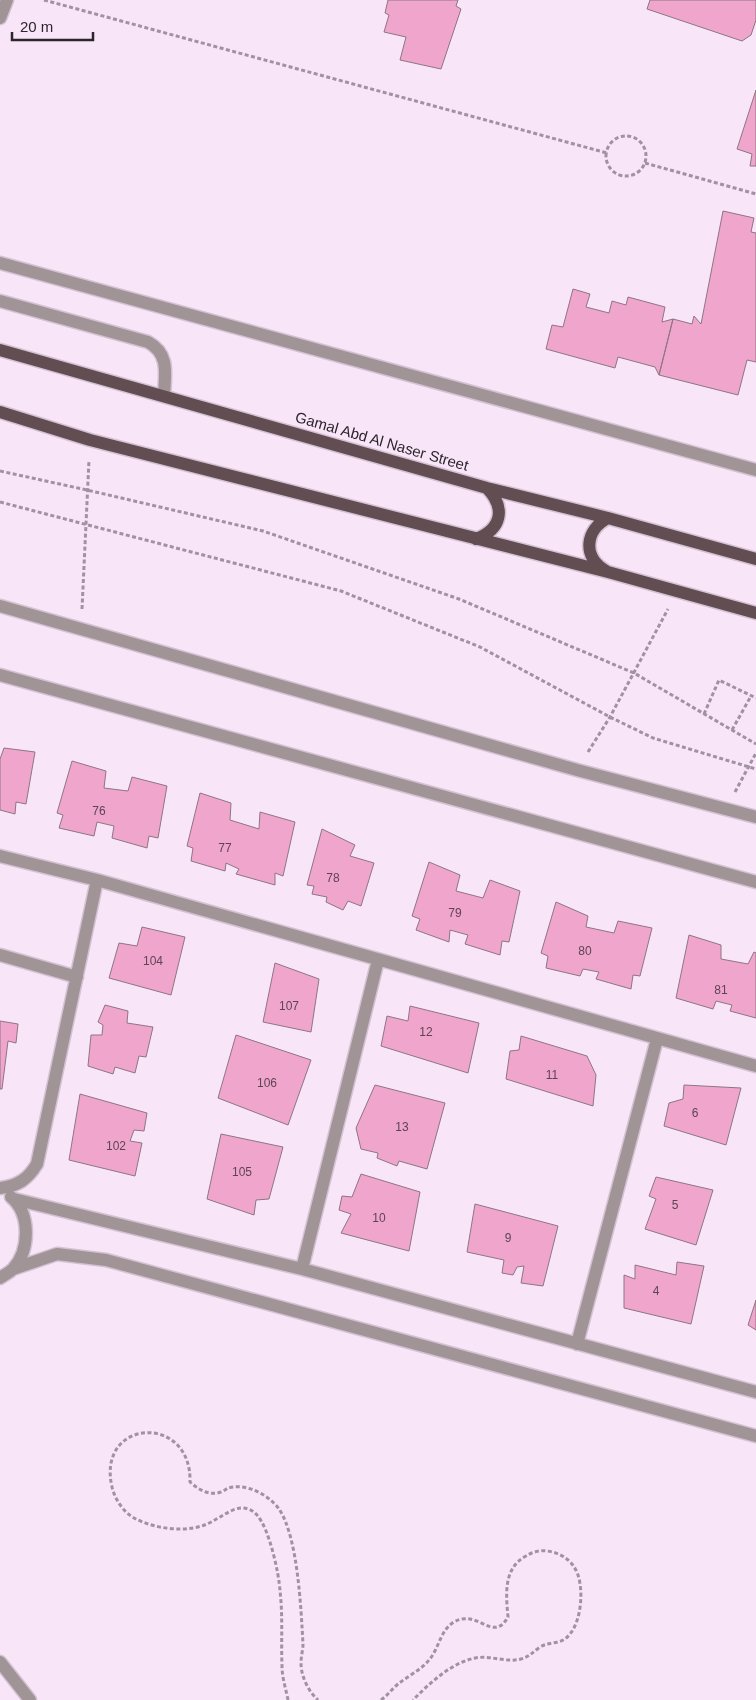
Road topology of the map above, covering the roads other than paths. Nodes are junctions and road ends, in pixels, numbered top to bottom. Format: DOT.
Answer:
graph roads {
  1 [pos="7,0"];
  2 [pos="0,18"];
  3 [pos="0,263"];
  4 [pos="0,301"];
  5 [pos="0,350"];
  6 [pos="164,396"];
  7 [pos="0,412"];
  8 [pos="756,470"];
  9 [pos="487,488"];
  10 [pos="608,518"];
  11 [pos="476,539"];
  12 [pos="756,558"];
  13 [pos="608,572"];
  14 [pos="0,606"];
  15 [pos="756,613"];
  16 [pos="0,675"];
  17 [pos="756,818"];
  18 [pos="0,856"];
  19 [pos="97,880"];
  20 [pos="756,882"];
  21 [pos="0,955"];
  22 [pos="378,960"];
  23 [pos="77,977"];
  24 [pos="657,1039"];
  25 [pos="756,1066"];
  26 [pos="0,1188"];
  27 [pos="14,1200"];
  28 [pos="12,1269"];
  29 [pos="302,1269"];
  30 [pos="0,1278"];
  31 [pos="577,1344"];
  32 [pos="756,1392"];
  33 [pos="756,1436"];
  34 [pos="0,1662"];
  35 [pos="28,1699"];
  1 -- 2 [label="street"];
  3 -- 8 [label="street"];
  4 -- 6 [label="street"];
  5 -- 6 [label="main road, Gamal Abd Al Naser Street"];
  6 -- 9 [label="main road, Gamal Abd Al Naser Street"];
  7 -- 11 [label="main road"];
  9 -- 10 [label="main road, Gamal Abd Al Naser Street"];
  9 -- 11 [label="main road"];
  10 -- 12 [label="main road, Gamal Abd Al Naser Street"];
  10 -- 13 [label="main road"];
  11 -- 13 [label="main road"];
  13 -- 15 [label="main road"];
  14 -- 17 [label="street"];
  16 -- 20 [label="street"];
  18 -- 19 [label="street"];
  19 -- 22 [label="street"];
  19 -- 23 [label="street"];
  21 -- 23 [label="street"];
  22 -- 24 [label="street"];
  22 -- 29 [label="street"];
  23 -- 26 [label="street"];
  24 -- 25 [label="street"];
  24 -- 31 [label="street"];
  26 -- 27 [label="street"];
  27 -- 28 [label="street"];
  27 -- 29 [label="street"];
  28 -- 30 [label="street"];
  28 -- 33 [label="street"];
  29 -- 31 [label="street"];
  31 -- 32 [label="street"];
  34 -- 35 [label="street"];
}
